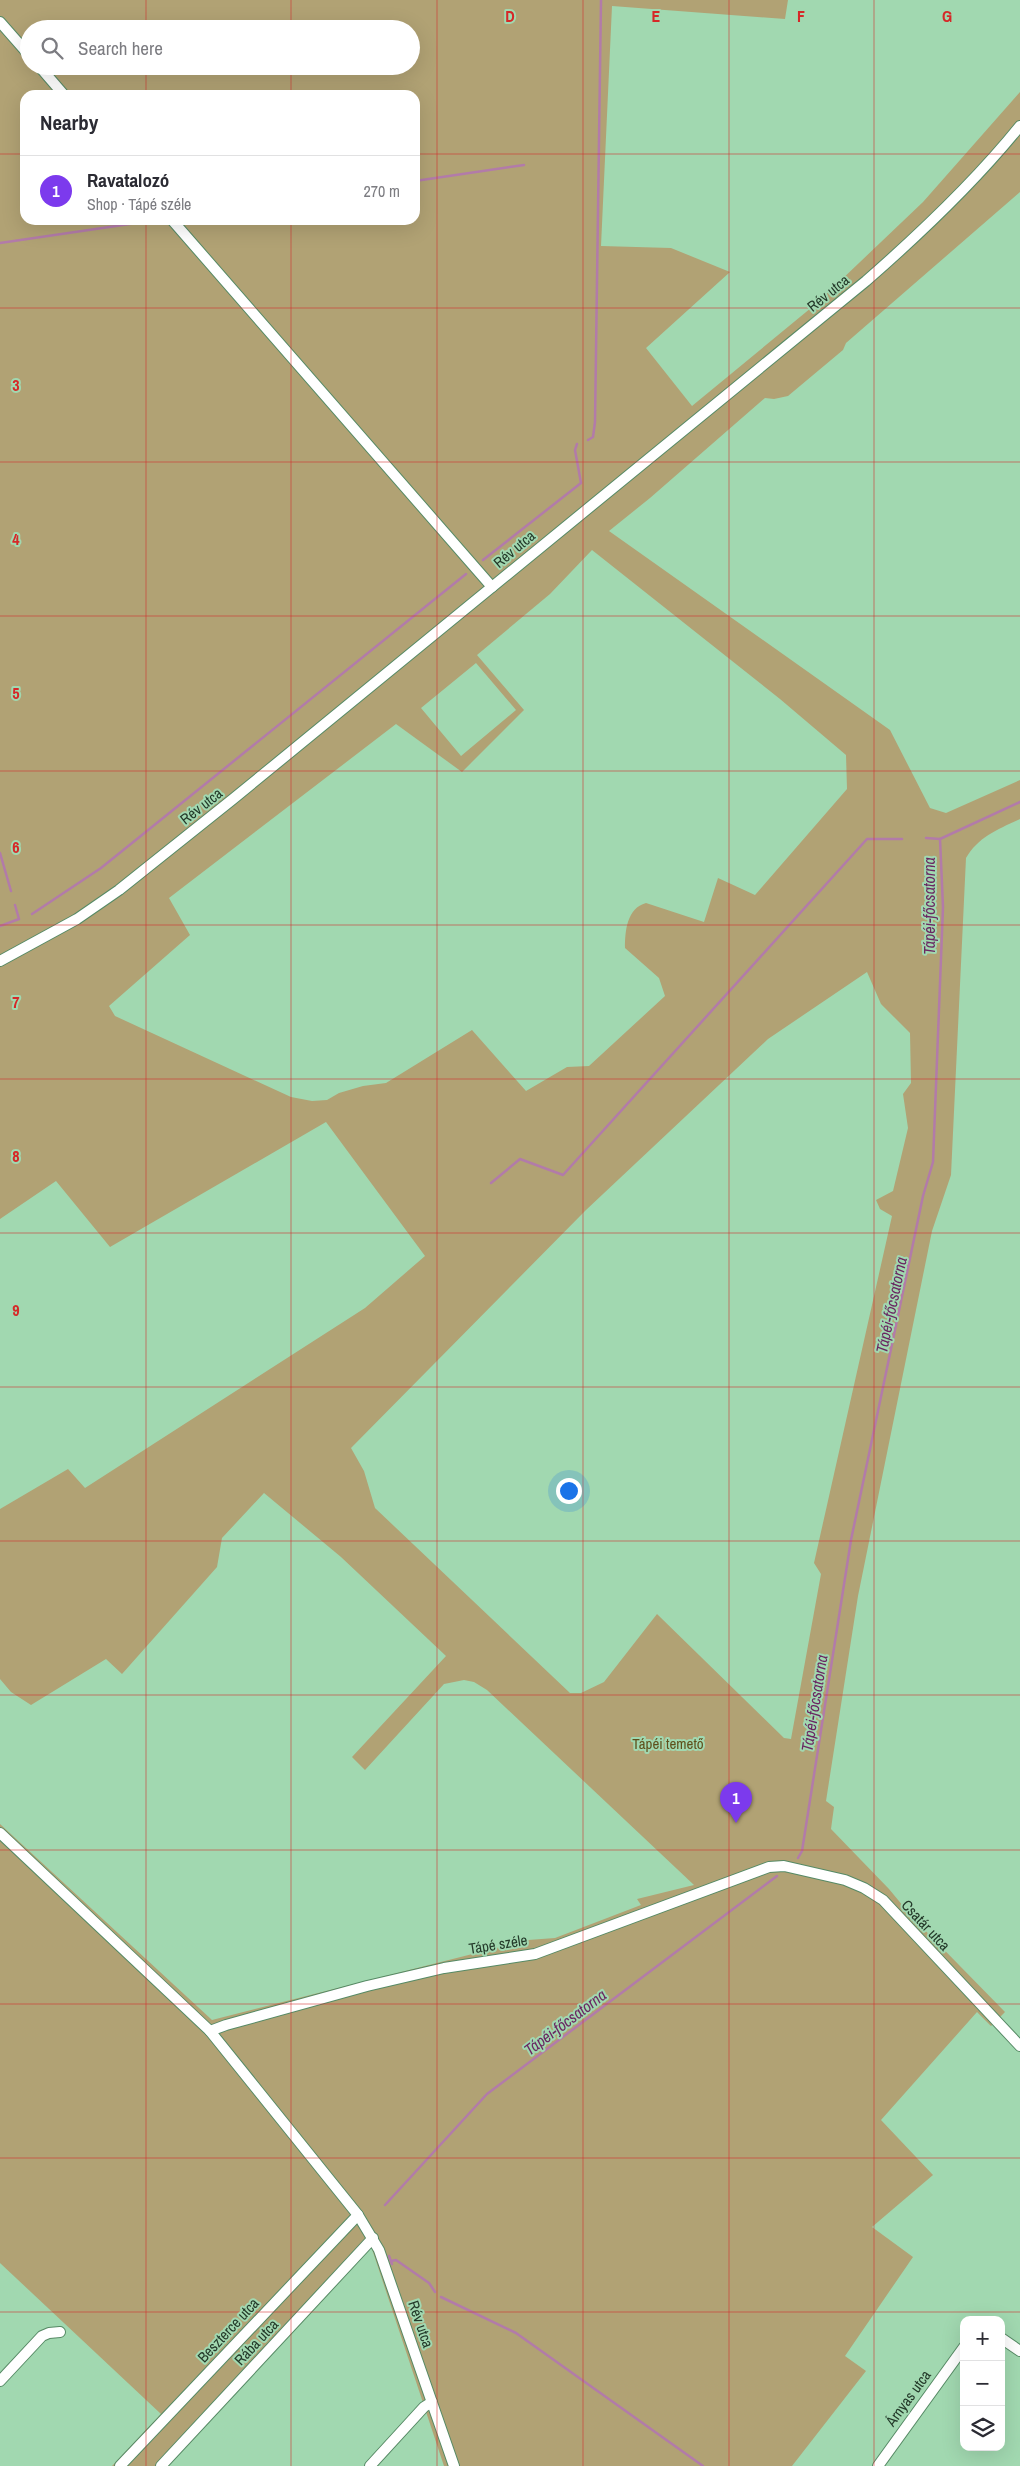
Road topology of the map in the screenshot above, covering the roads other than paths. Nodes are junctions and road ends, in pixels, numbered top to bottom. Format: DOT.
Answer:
graph roads {
  1 [pos="0,22"];
  2 [pos="20,45"];
  3 [pos="47,75"];
  4 [pos="60,90"];
  5 [pos="1020,126"];
  6 [pos="176,225"];
  7 [pos="492,587"];
  8 [pos="0,961"];
  9 [pos="0,1833"];
  10 [pos="784,1866"];
  11 [pos="210,2031"];
  12 [pos="1020,2046"];
  13 [pos="358,2215"];
  14 [pos="373,2238"];
  15 [pos="60,2332"];
  16 [pos="1005,2341"];
  17 [pos="1020,2351"];
  18 [pos="960,2353"];
  19 [pos="0,2381"];
  20 [pos="432,2402"];
  21 [pos="120,2466"];
  22 [pos="161,2466"];
  23 [pos="370,2466"];
  24 [pos="454,2466"];
  25 [pos="878,2466"];
  1 -- 2 [label="street"];
  3 -- 4 [label="street"];
  5 -- 7 [label="street, Rév utca"];
  6 -- 7 [label="street"];
  7 -- 8 [label="street, Rév utca"];
  9 -- 11 [label="street, Rév utca"];
  10 -- 11 [label="street, Tápé széle"];
  10 -- 12 [label="street, Csatár utca"];
  11 -- 13 [label="street, Rév utca"];
  13 -- 14 [label="street, Rév utca"];
  13 -- 21 [label="street, Beszterce utca"];
  14 -- 20 [label="street, Rév utca"];
  14 -- 22 [label="street, Rába utca"];
  15 -- 19 [label="street"];
  16 -- 17 [label="street"];
  18 -- 25 [label="street, Árnyas utca"];
  20 -- 23 [label="street"];
  20 -- 24 [label="street, Rév utca"];
}
